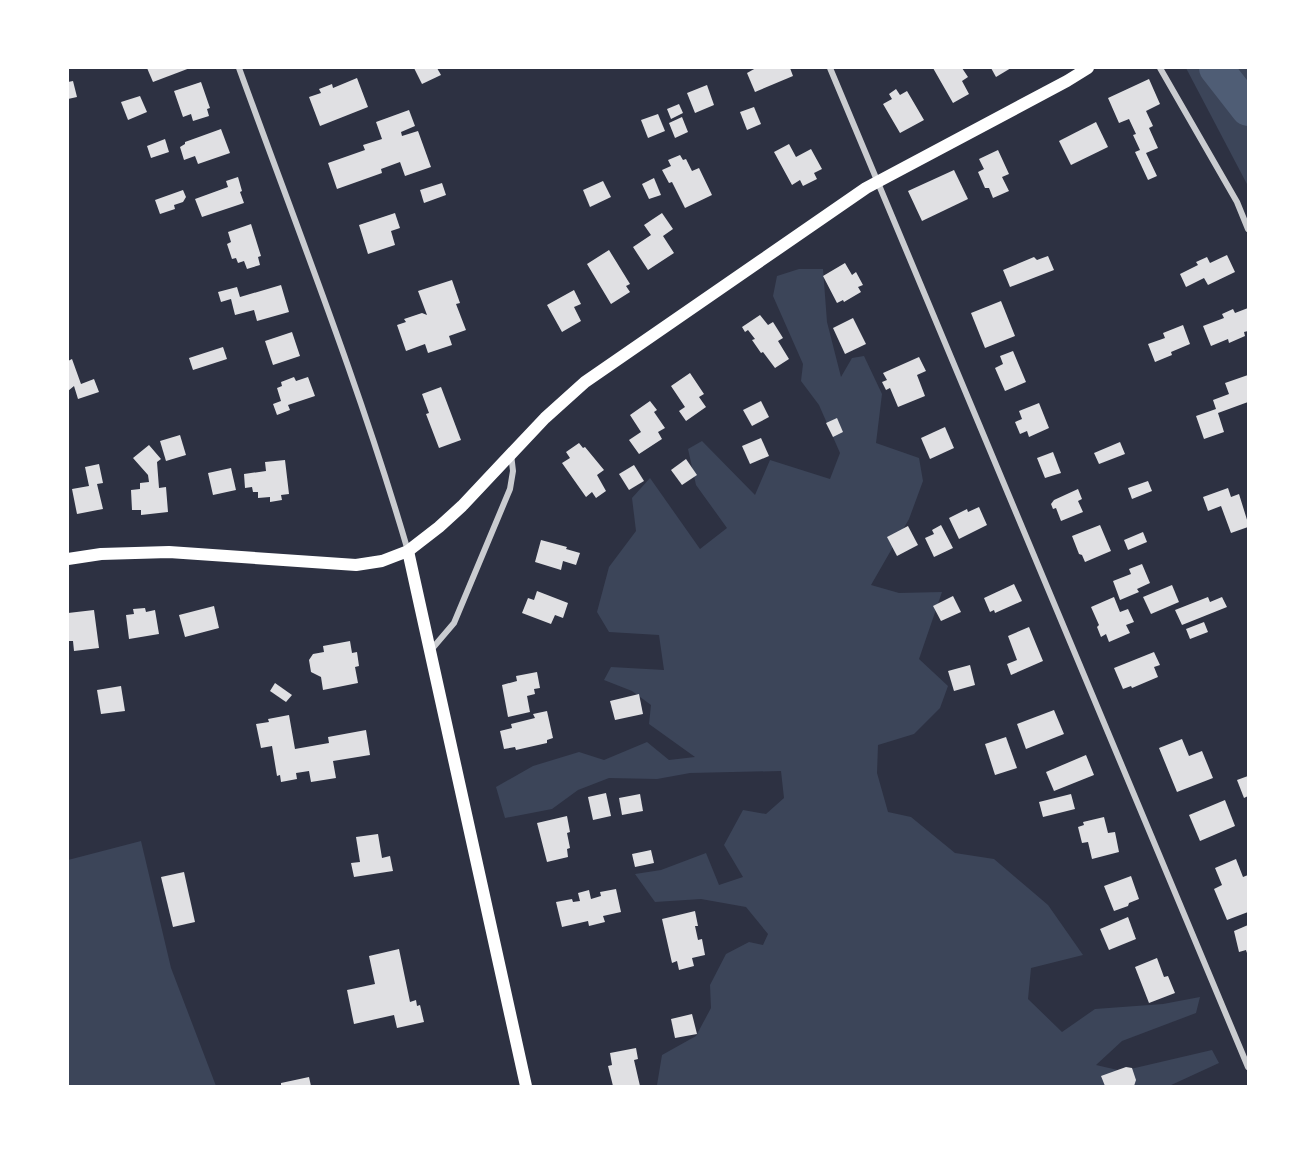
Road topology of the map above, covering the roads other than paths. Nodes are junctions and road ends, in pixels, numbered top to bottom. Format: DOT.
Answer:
graph roads {
  1 [pos="239,68"];
  2 [pos="830,68"];
  3 [pos="1088,68"];
  4 [pos="1160,68"];
  5 [pos="878,180"];
  6 [pos="1248,229"];
  7 [pos="511,453"];
  8 [pos="408,551"];
  9 [pos="68,558"];
  10 [pos="431,650"];
  11 [pos="1248,1066"];
  12 [pos="526,1086"];
  1 -- 8 [label="street"];
  2 -- 5 [label="street"];
  3 -- 5 [label="main road"];
  4 -- 6 [label="street"];
  5 -- 7 [label="main road"];
  5 -- 11 [label="street"];
  7 -- 8 [label="main road"];
  7 -- 10 [label="street"];
  8 -- 9 [label="main road"];
  8 -- 10 [label="main road"];
  10 -- 12 [label="main road"];
}
